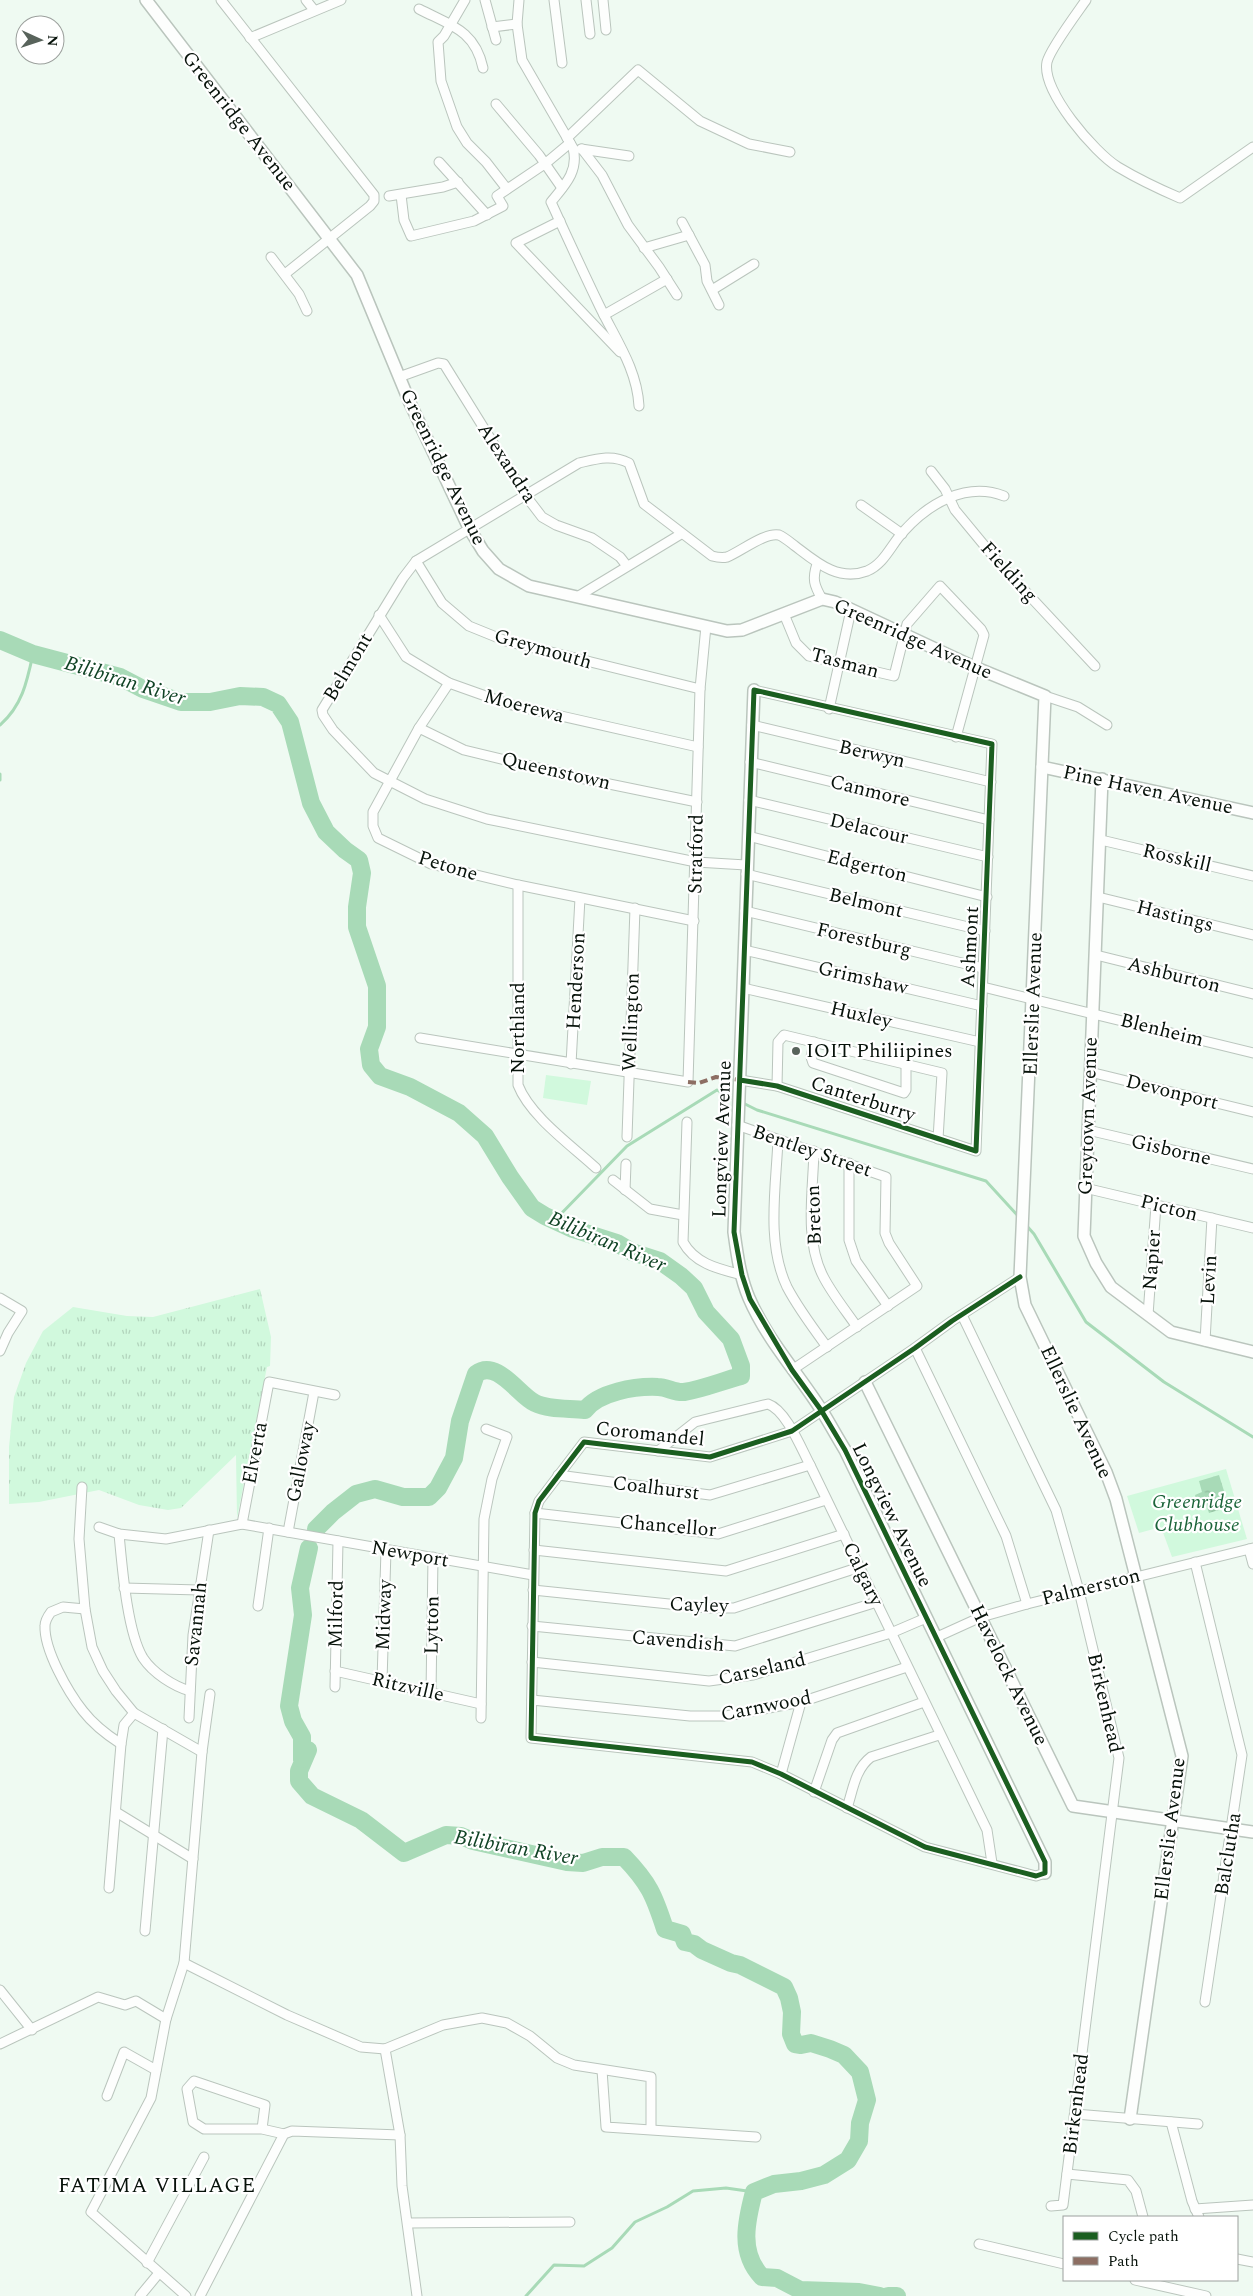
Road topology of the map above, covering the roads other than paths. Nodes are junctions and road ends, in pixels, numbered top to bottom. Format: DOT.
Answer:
graph roads {
  1 [pos="146,0"];
  2 [pos="221,0"];
  3 [pos="306,0"];
  4 [pos="341,0"];
  5 [pos="465,0"];
  6 [pos="486,0"];
  7 [pos="519,0"];
  8 [pos="554,0"];
  9 [pos="586,0"];
  10 [pos="603,0"];
  11 [pos="1086,0"];
  12 [pos="419,9"];
  13 [pos="314,10"];
  14 [pos="518,24"];
  15 [pos="450,25"];
  16 [pos="492,27"];
  17 [pos="606,30"];
  18 [pos="590,34"];
  19 [pos="250,38"];
  20 [pos="496,40"];
  21 [pos="562,62"];
  22 [pos="483,68"];
  23 [pos="496,104"];
  24 [pos="573,144"];
  25 [pos="1253,147"];
  26 [pos="790,152"];
  27 [pos="629,156"];
  28 [pos="439,162"];
  29 [pos="546,163"];
  30 [pos="458,182"];
  31 [pos="562,188"];
  32 [pos="507,189"];
  33 [pos="389,196"];
  34 [pos="401,196"];
  35 [pos="487,215"];
  36 [pos="560,221"];
  37 [pos="682,222"];
  38 [pos="689,235"];
  39 [pos="331,239"];
  40 [pos="644,248"];
  41 [pos="271,257"];
  42 [pos="754,264"];
  43 [pos="284,274"];
  44 [pos="667,279"];
  45 [pos="712,290"];
  46 [pos="677,295"];
  47 [pos="719,305"];
  48 [pos="307,311"];
  49 [pos="604,315"];
  50 [pos="628,359"];
  51 [pos="399,377"];
  52 [pos="639,406"];
  53 [pos="931,471"];
  54 [pos="526,496"];
  55 [pos="1004,496"];
  56 [pos="949,498"];
  57 [pos="861,505"];
  58 [pos="469,528"];
  59 [pos="682,534"];
  60 [pos="902,534"];
  61 [pos="416,561"];
  62 [pos="817,564"];
  63 [pos="627,566"];
  64 [pos="577,597"];
  65 [pos="822,599"];
  66 [pos="851,610"];
  67 [pos="784,614"];
  68 [pos="380,615"];
  69 [pos="706,626"];
  70 [pos="904,635"];
  71 [pos="839,663"];
  72 [pos="1095,666"];
  73 [pos="974,667"];
  74 [pos="449,683"];
  75 [pos="700,689"];
  76 [pos="754,690"];
  77 [pos="1045,696"];
  78 [pos="829,709"];
  79 [pos="1107,725"];
  80 [pos="752,726"];
  81 [pos="419,728"];
  82 [pos="956,737"];
  83 [pos="698,747"];
  84 [pos="750,762"];
  85 [pos="1042,767"];
  86 [pos="1102,779"];
  87 [pos="389,781"];
  88 [pos="991,782"];
  89 [pos="749,800"];
  90 [pos="697,802"];
  91 [pos="1253,813"];
  92 [pos="989,820"];
  93 [pos="748,836"];
  94 [pos="1101,840"];
  95 [pos="988,857"];
  96 [pos="696,862"];
  97 [pos="746,870"];
  98 [pos="1253,876"];
  99 [pos="518,885"];
  100 [pos="987,897"];
  101 [pos="1098,897"];
  102 [pos="580,898"];
  103 [pos="635,908"];
  104 [pos="745,911"];
  105 [pos="694,921"];
  106 [pos="985,931"];
  107 [pos="1253,936"];
  108 [pos="744,950"];
  109 [pos="1096,955"];
  110 [pos="983,968"];
  111 [pos="742,988"];
  112 [pos="983,988"];
  113 [pos="1253,994"];
  114 [pos="1033,999"];
  115 [pos="982,1006"];
  116 [pos="1092,1013"];
  117 [pos="420,1038"];
  118 [pos="814,1042"];
  119 [pos="980,1042"];
  120 [pos="1253,1053"];
  121 [pos="517,1055"];
  122 [pos="571,1064"];
  123 [pos="906,1064"];
  124 [pos="1090,1072"];
  125 [pos="630,1073"];
  126 [pos="740,1080"];
  127 [pos="777,1086"];
  128 [pos="1253,1112"];
  129 [pos="687,1122"];
  130 [pos="737,1125"];
  131 [pos="1088,1130"];
  132 [pos="628,1137"];
  133 [pos="938,1139"];
  134 [pos="778,1140"];
  135 [pos="814,1151"];
  136 [pos="976,1151"];
  137 [pos="850,1163"];
  138 [pos="626,1164"];
  139 [pos="596,1168"];
  140 [pos="1253,1169"];
  141 [pos="612,1180"];
  142 [pos="1085,1188"];
  143 [pos="625,1190"];
  144 [pos="1156,1205"];
  145 [pos="683,1215"];
  146 [pos="1212,1218"];
  147 [pos="1253,1228"];
  148 [pos="742,1275"];
  149 [pos="1020,1277"];
  150 [pos="0,1298"];
  151 [pos="888,1306"];
  152 [pos="962,1315"];
  153 [pos="1148,1315"];
  154 [pos="856,1327"];
  155 [pos="1205,1341"];
  156 [pos="827,1347"];
  157 [pos="916,1348"];
  158 [pos="0,1351"];
  159 [pos="1253,1352"];
  160 [pos="792,1370"];
  161 [pos="865,1382"];
  162 [pos="314,1392"];
  163 [pos="335,1395"];
  164 [pos="821,1410"];
  165 [pos="486,1428"];
  166 [pos="792,1431"];
  167 [pos="658,1451"];
  168 [pos="810,1465"];
  169 [pos="558,1475"];
  170 [pos="82,1487"];
  171 [pos="826,1500"];
  172 [pos="535,1513"];
  173 [pos="242,1524"];
  174 [pos="99,1527"];
  175 [pos="270,1528"];
  176 [pos="209,1530"];
  177 [pos="288,1532"];
  178 [pos="119,1534"];
  179 [pos="844,1534"];
  180 [pos="338,1541"];
  181 [pos="1251,1549"];
  182 [pos="386,1550"];
  183 [pos="534,1550"];
  184 [pos="433,1557"];
  185 [pos="1195,1562"];
  186 [pos="1253,1564"];
  187 [pos="483,1567"];
  188 [pos="860,1567"];
  189 [pos="533,1575"];
  190 [pos="1137,1576"];
  191 [pos="124,1588"];
  192 [pos="199,1590"];
  193 [pos="533,1590"];
  194 [pos="1079,1591"];
  195 [pos="877,1602"];
  196 [pos="1027,1604"];
  197 [pos="258,1606"];
  198 [pos="85,1609"];
  199 [pos="981,1617"];
  200 [pos="926,1618"];
  201 [pos="532,1626"];
  202 [pos="891,1633"];
  203 [pos="936,1637"];
  204 [pos="532,1662"];
  205 [pos="907,1667"];
  206 [pos="335,1671"];
  207 [pos="382,1681"];
  208 [pos="335,1688"];
  209 [pos="190,1691"];
  210 [pos="431,1693"];
  211 [pos="210,1694"];
  212 [pos="532,1700"];
  213 [pos="801,1702"];
  214 [pos="924,1702"];
  215 [pos="481,1704"];
  216 [pos="134,1713"];
  217 [pos="189,1718"];
  218 [pos="481,1718"];
  219 [pos="163,1729"];
  220 [pos="939,1735"];
  221 [pos="121,1744"];
  222 [pos="202,1752"];
  223 [pos="781,1774"];
  224 [pos="814,1792"];
  225 [pos="847,1808"];
  226 [pos="116,1812"];
  227 [pos="1112,1812"];
  228 [pos="1173,1820"];
  229 [pos="1232,1829"];
  230 [pos="1253,1832"];
  231 [pos="155,1835"];
  232 [pos="193,1859"];
  233 [pos="992,1863"];
  234 [pos="1046,1873"];
  235 [pos="109,1888"];
  236 [pos="145,1931"];
  237 [pos="184,1964"];
  238 [pos="0,1990"];
  239 [pos="1205,2002"];
  240 [pos="166,2019"];
  241 [pos="32,2030"];
  242 [pos="0,2044"];
  243 [pos="385,2049"];
  244 [pos="156,2070"];
  245 [pos="602,2070"];
  246 [pos="107,2096"];
  247 [pos="1074,2114"];
  248 [pos="1130,2119"];
  249 [pos="1171,2122"];
  250 [pos="1198,2124"];
  251 [pos="651,2128"];
  252 [pos="262,2129"];
  253 [pos="284,2134"];
  254 [pos="400,2135"];
  255 [pos="756,2137"];
  256 [pos="204,2157"];
  257 [pos="1067,2174"];
  258 [pos="1253,2204"];
  259 [pos="1051,2206"];
  260 [pos="1197,2213"];
  261 [pos="1143,2216"];
  262 [pos="570,2222"];
  263 [pos="408,2223"];
  264 [pos="979,2244"];
  265 [pos="1238,2259"];
  266 [pos="1253,2262"];
  267 [pos="147,2263"];
  268 [pos="1063,2264"];
  269 [pos="159,2273"];
  270 [pos="1143,2281"];
  271 [pos="1159,2283"];
  272 [pos="140,2296"];
  273 [pos="186,2296"];
  274 [pos="200,2296"];
  275 [pos="417,2296"];
  276 [pos="1206,2296"];
  1 -- 39 [label="street, Greenridge Avenue"];
  2 -- 19 [label="street"];
  3 -- 13 [label="street"];
  4 -- 13 [label="street"];
  5 -- 15 [label="street"];
  6 -- 16 [label="street"];
  7 -- 14 [label="street"];
  8 -- 21 [label="street"];
  9 -- 18 [label="street"];
  10 -- 17 [label="street"];
  11 -- 25 [label="street"];
  12 -- 15 [label="street"];
  13 -- 19 [label="street"];
  14 -- 16 [label="street"];
  14 -- 24 [label="street"];
  15 -- 22 [label="street"];
  15 -- 32 [label="street"];
  16 -- 20 [label="street"];
  19 -- 39 [label="street"];
  23 -- 29 [label="street"];
  24 -- 26 [label="street"];
  24 -- 27 [label="street"];
  24 -- 29 [label="street"];
  24 -- 31 [label="street"];
  24 -- 40 [label="street"];
  28 -- 30 [label="street"];
  29 -- 31 [label="street"];
  29 -- 32 [label="street"];
  30 -- 34 [label="street"];
  30 -- 35 [label="street"];
  31 -- 36 [label="street"];
  32 -- 35 [label="street"];
  33 -- 34 [label="street"];
  34 -- 35 [label="street"];
  36 -- 49 [label="street"];
  36 -- 50 [label="street"];
  37 -- 38 [label="street"];
  38 -- 40 [label="street"];
  38 -- 45 [label="street"];
  39 -- 43 [label="street"];
  39 -- 51 [label="street, Greenridge Avenue"];
  40 -- 44 [label="street"];
  41 -- 43 [label="street"];
  42 -- 45 [label="street"];
  43 -- 48 [label="street"];
  44 -- 46 [label="street"];
  44 -- 49 [label="street"];
  45 -- 47 [label="street"];
  49 -- 50 [label="street"];
  50 -- 52 [label="street"];
  51 -- 54 [label="street, Alexandra"];
  51 -- 58 [label="street, Greenridge Avenue"];
  53 -- 56 [label="street, Fielding"];
  54 -- 58 [label="street, Belmont"];
  54 -- 59 [label="street, Belmont"];
  54 -- 63 [label="street, Alexandra"];
  55 -- 56 [label="street"];
  56 -- 60 [label="street"];
  56 -- 72 [label="street, Fielding"];
  57 -- 60 [label="street"];
  58 -- 61 [label="street, Belmont"];
  58 -- 64 [label="street, Greenridge Avenue"];
  59 -- 62 [label="street, Belmont"];
  59 -- 63 [label="street"];
  60 -- 62 [label="street"];
  61 -- 68 [label="street, Belmont"];
  61 -- 75 [label="street, Greymouth"];
  62 -- 65 [label="street"];
  63 -- 64 [label="street"];
  64 -- 69 [label="street, Greenridge Avenue"];
  65 -- 66 [label="street, Greenridge Avenue"];
  65 -- 67 [label="street, Greenridge Avenue"];
  66 -- 70 [label="street, Greenridge Avenue"];
  66 -- 71 [label="street"];
  67 -- 69 [label="street, Greenridge Avenue"];
  67 -- 71 [label="street, Tasman"];
  68 -- 74 [label="street, Moerewa"];
  68 -- 87 [label="street, Belmont"];
  69 -- 75 [label="street, Stratford"];
  70 -- 71 [label="street, Tasman"];
  70 -- 73 [label="street, Greenridge Avenue"];
  70 -- 73 [label="street, Tasman"];
  71 -- 78 [label="street"];
  73 -- 77 [label="street, Greenridge Avenue"];
  73 -- 82 [label="street, Tasman"];
  74 -- 81 [label="street, Petone"];
  74 -- 83 [label="street, Moerewa"];
  75 -- 83 [label="street, Stratford"];
  76 -- 78 [label="street"];
  76 -- 80 [label="street, Longview Avenue"];
  77 -- 79 [label="street, Greenridge Avenue"];
  77 -- 85 [label="street, Ellerslie Avenue"];
  78 -- 82 [label="street"];
  80 -- 84 [label="street, Longview Avenue"];
  80 -- 88 [label="street, Berwyn"];
  81 -- 87 [label="street, Petone"];
  81 -- 90 [label="street, Queenstown"];
  82 -- 88 [label="street, Ashmont"];
  83 -- 90 [label="street, Stratford"];
  84 -- 89 [label="street, Longview Avenue"];
  84 -- 92 [label="street, Canmore"];
  85 -- 86 [label="street, Pine Haven Avenue"];
  85 -- 114 [label="street, Ellerslie Avenue"];
  86 -- 91 [label="street, Pine Haven Avenue"];
  86 -- 94 [label="street, Greytown Avenue"];
  87 -- 96 [label="street, Belmont"];
  87 -- 99 [label="street, Petone"];
  88 -- 92 [label="street, Ashmont"];
  89 -- 93 [label="street, Longview Avenue"];
  89 -- 95 [label="street, Delacour"];
  90 -- 96 [label="street, Stratford"];
  92 -- 95 [label="street, Ashmont"];
  93 -- 97 [label="street, Longview Avenue"];
  93 -- 100 [label="street, Edgerton"];
  94 -- 98 [label="street, Rosskill"];
  94 -- 101 [label="street, Greytown Avenue"];
  95 -- 100 [label="street, Ashmont"];
  96 -- 97 [label="street, Belmont"];
  96 -- 105 [label="street, Stratford"];
  97 -- 104 [label="street, Longview Avenue"];
  97 -- 106 [label="street, Belmont"];
  99 -- 102 [label="street, Petone"];
  99 -- 121 [label="street, Northland"];
  100 -- 106 [label="street, Ashmont"];
  101 -- 107 [label="street, Hastings"];
  101 -- 109 [label="street, Greytown Avenue"];
  102 -- 103 [label="street, Petone"];
  102 -- 122 [label="street, Henderson"];
  103 -- 105 [label="street, Petone"];
  103 -- 125 [label="street, Wellington"];
  104 -- 108 [label="street, Longview Avenue"];
  104 -- 110 [label="street, Forestburg"];
  105 -- 125 [label="street, Stratford"];
  106 -- 110 [label="street, Ashmont"];
  108 -- 111 [label="street, Longview Avenue"];
  108 -- 115 [label="street, Grimshaw"];
  109 -- 113 [label="street, Ashburton"];
  109 -- 116 [label="street, Greytown Avenue"];
  110 -- 112 [label="street, Ashmont"];
  111 -- 119 [label="street, Huxley"];
  111 -- 126 [label="street, Longview Avenue"];
  112 -- 114 [label="street, Blenheim"];
  112 -- 115 [label="street, Ashmont"];
  114 -- 116 [label="street, Blenheim"];
  114 -- 149 [label="street, Ellerslie Avenue"];
  115 -- 119 [label="street, Ashmont"];
  116 -- 120 [label="street, Blenheim"];
  116 -- 124 [label="street, Greytown Avenue"];
  117 -- 121 [label="street"];
  118 -- 123 [label="street"];
  118 -- 123 [label="street"];
  118 -- 127 [label="street"];
  119 -- 136 [label="street, Ashmont"];
  121 -- 122 [label="street"];
  121 -- 139 [label="street, Northland"];
  122 -- 125 [label="street"];
  123 -- 133 [label="street"];
  124 -- 128 [label="street, Devonport"];
  124 -- 131 [label="street, Greytown Avenue"];
  125 -- 132 [label="street, Wellington"];
  126 -- 127 [label="street, Canterburry"];
  126 -- 130 [label="street, Longview Avenue"];
  127 -- 133 [label="street, Canterburry"];
  129 -- 145 [label="street"];
  130 -- 134 [label="street, Bentley Street"];
  130 -- 148 [label="street, Longview Avenue"];
  131 -- 140 [label="street, Gisborne"];
  131 -- 142 [label="street, Greytown Avenue"];
  133 -- 136 [label="street, Canterburry"];
  134 -- 135 [label="street, Bentley Street"];
  134 -- 156 [label="street"];
  135 -- 137 [label="street, Bentley Street"];
  135 -- 154 [label="street, Breton"];
  137 -- 151 [label="street"];
  137 -- 151 [label="street, Bentley Street"];
  138 -- 143 [label="street"];
  141 -- 143 [label="street"];
  142 -- 144 [label="street, Picton"];
  142 -- 153 [label="street, Greytown Avenue"];
  143 -- 145 [label="street"];
  144 -- 146 [label="street, Picton"];
  144 -- 153 [label="street, Napier"];
  145 -- 148 [label="street"];
  146 -- 147 [label="street, Picton"];
  146 -- 155 [label="street, Levin"];
  148 -- 160 [label="street, Longview Avenue"];
  149 -- 152 [label="street, Coromandel"];
  149 -- 190 [label="street, Ellerslie Avenue"];
  150 -- 158 [label="street"];
  151 -- 154 [label="street"];
  152 -- 157 [label="street, Coromandel"];
  152 -- 194 [label="street, Birkenhead"];
  153 -- 155 [label="street, Greytown Avenue"];
  154 -- 156 [label="street"];
  155 -- 159 [label="street, Greytown Avenue"];
  156 -- 160 [label="street"];
  157 -- 161 [label="street, Coromandel"];
  157 -- 196 [label="street"];
  160 -- 164 [label="street, Longview Avenue"];
  161 -- 164 [label="street, Coromandel"];
  161 -- 199 [label="street, Havelock Avenue"];
  162 -- 163 [label="street"];
  162 -- 173 [label="street, Elverta"];
  162 -- 177 [label="street, Galloway"];
  164 -- 166 [label="street, Coromandel"];
  164 -- 200 [label="street, Longview Avenue"];
  165 -- 187 [label="street"];
  166 -- 167 [label="street, Coromandel"];
  166 -- 167 [label="street, Calgary"];
  166 -- 168 [label="street, Calgary"];
  167 -- 169 [label="street, Coromandel"];
  168 -- 169 [label="street, Coalhurst"];
  168 -- 171 [label="street, Calgary"];
  169 -- 172 [label="street, Coromandel"];
  170 -- 198 [label="street"];
  171 -- 172 [label="street, Chancellor"];
  171 -- 179 [label="street, Calgary"];
  172 -- 183 [label="street, Coromandel"];
  173 -- 175 [label="street, Newport"];
  173 -- 176 [label="street, Newport"];
  174 -- 178 [label="street, Newport"];
  175 -- 177 [label="street, Newport"];
  175 -- 197 [label="street"];
  176 -- 178 [label="street, Newport"];
  176 -- 192 [label="street, Savannah"];
  177 -- 180 [label="street, Newport"];
  178 -- 191 [label="street"];
  179 -- 183 [label="street"];
  179 -- 188 [label="street, Calgary"];
  180 -- 182 [label="street, Newport"];
  180 -- 206 [label="street, Milford"];
  181 -- 185 [label="street, Palmerston"];
  181 -- 186 [label="street"];
  182 -- 184 [label="street, Newport"];
  182 -- 207 [label="street, Midway"];
  183 -- 189 [label="street, Coromandel"];
  184 -- 187 [label="street, Newport"];
  184 -- 210 [label="street, Lytton"];
  185 -- 190 [label="street, Palmerston"];
  185 -- 229 [label="street, Balclutha"];
  187 -- 189 [label="street, Newport"];
  187 -- 215 [label="street"];
  188 -- 193 [label="street, Cayley"];
  188 -- 195 [label="street, Calgary"];
  189 -- 193 [label="street, Coromandel"];
  190 -- 194 [label="street, Palmerston"];
  190 -- 228 [label="street, Ellerslie Avenue"];
  191 -- 192 [label="street"];
  191 -- 209 [label="street"];
  192 -- 209 [label="street, Savannah"];
  193 -- 201 [label="street, Coromandel"];
  194 -- 196 [label="street, Palmerston"];
  194 -- 227 [label="street, Birkenhead"];
  195 -- 201 [label="street, Cavendish"];
  195 -- 202 [label="street, Calgary"];
  196 -- 199 [label="street, Palmerston"];
  198 -- 216 [label="street"];
  198 -- 221 [label="street"];
  199 -- 203 [label="street, Palmerston"];
  199 -- 227 [label="street, Havelock Avenue"];
  200 -- 202 [label="street, Carseland"];
  200 -- 203 [label="street, Longview Avenue"];
  201 -- 204 [label="street, Coromandel"];
  202 -- 204 [label="street, Carseland"];
  202 -- 205 [label="street, Calgary"];
  203 -- 234 [label="street, Longview Avenue"];
  204 -- 212 [label="street, Coromandel"];
  205 -- 213 [label="street, Carnwood"];
  205 -- 214 [label="street, Calgary"];
  206 -- 207 [label="street, Ritzville"];
  206 -- 208 [label="street, Milford"];
  207 -- 210 [label="street, Ritzville"];
  209 -- 217 [label="street, Savannah"];
  210 -- 215 [label="street, Ritzville"];
  211 -- 222 [label="street"];
  212 -- 213 [label="street, Carnwood"];
  212 -- 223 [label="street, Coromandel"];
  213 -- 223 [label="street"];
  214 -- 220 [label="street, Calgary"];
  214 -- 224 [label="street"];
  215 -- 218 [label="street"];
  216 -- 219 [label="street"];
  216 -- 221 [label="street"];
  219 -- 222 [label="street"];
  219 -- 231 [label="street"];
  220 -- 225 [label="street"];
  220 -- 233 [label="street, Calgary"];
  221 -- 226 [label="street"];
  222 -- 232 [label="street"];
  223 -- 224 [label="street"];
  224 -- 225 [label="street"];
  225 -- 233 [label="street"];
  226 -- 231 [label="street"];
  226 -- 235 [label="street"];
  227 -- 228 [label="street, Havelock Avenue"];
  227 -- 247 [label="street, Birkenhead"];
  228 -- 229 [label="street, Havelock Avenue"];
  228 -- 248 [label="street, Ellerslie Avenue"];
  229 -- 230 [label="street, Havelock Avenue"];
  229 -- 239 [label="street, Balclutha"];
  231 -- 232 [label="street"];
  231 -- 236 [label="street"];
  232 -- 237 [label="street"];
  233 -- 234 [label="street"];
  237 -- 240 [label="street"];
  237 -- 243 [label="street"];
  238 -- 241 [label="street"];
  240 -- 241 [label="street"];
  240 -- 244 [label="street"];
  241 -- 242 [label="street"];
  243 -- 245 [label="street"];
  243 -- 254 [label="street"];
  244 -- 246 [label="street"];
  244 -- 267 [label="street"];
  245 -- 251 [label="street"];
  245 -- 251 [label="street"];
  247 -- 248 [label="street"];
  247 -- 257 [label="street, Birkenhead"];
  248 -- 249 [label="street"];
  249 -- 250 [label="street"];
  249 -- 260 [label="street"];
  251 -- 255 [label="street"];
  252 -- 252 [label="street"];
  252 -- 253 [label="street"];
  253 -- 254 [label="street"];
  253 -- 274 [label="street"];
  254 -- 263 [label="street"];
  256 -- 267 [label="street"];
  257 -- 259 [label="street, Birkenhead"];
  257 -- 261 [label="street, Birkenhead"];
  258 -- 260 [label="street"];
  262 -- 263 [label="street"];
  263 -- 275 [label="street"];
  264 -- 268 [label="street"];
  265 -- 266 [label="street"];
  267 -- 269 [label="street"];
  269 -- 272 [label="street"];
  269 -- 273 [label="street"];
  270 -- 271 [label="street"];
  271 -- 276 [label="street"];
}
